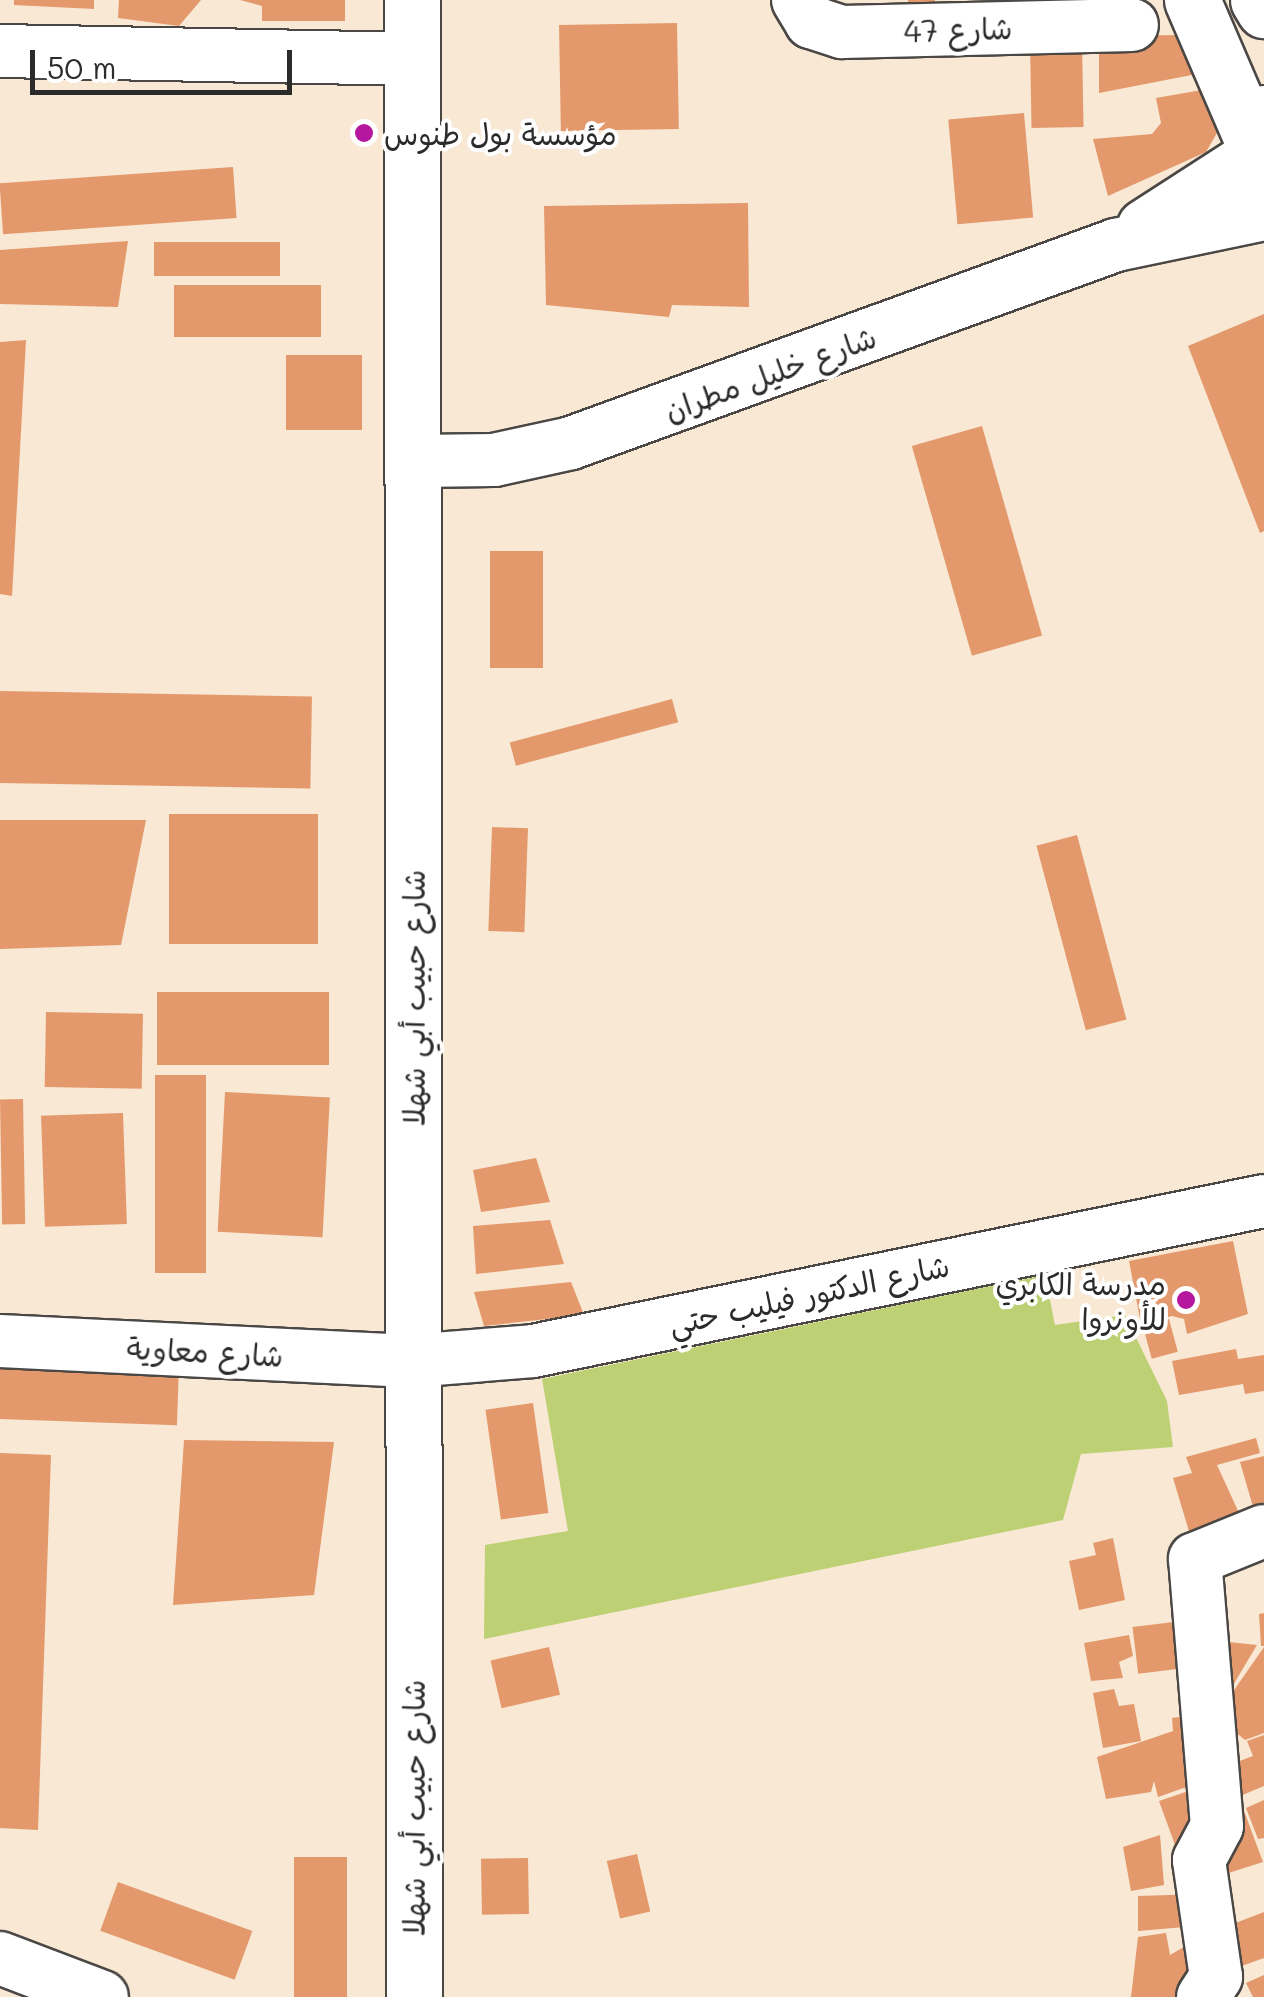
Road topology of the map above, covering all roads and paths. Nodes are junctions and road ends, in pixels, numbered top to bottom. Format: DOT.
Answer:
graph roads {
  1 [pos="412,0"];
  2 [pos="798,0"];
  3 [pos="1192,0"];
  4 [pos="1258,0"];
  5 [pos="1264,10"];
  6 [pos="1132,25"];
  7 [pos="0,51"];
  8 [pos="412,60"];
  9 [pos="1258,166"];
  10 [pos="416,461"];
  11 [pos="1264,1201"];
  12 [pos="0,1341"];
  13 [pos="410,1361"];
  14 [pos="1264,1531"];
  15 [pos="0,1958"];
  16 [pos="1218,1990"];
  17 [pos="102,1997"];
  18 [pos="414,1997"];
  1 -- 8 [label="main road, شارع حبيب أبي شهلا"];
  2 -- 6 [label="street, شارع 47"];
  3 -- 9 [label="main road"];
  4 -- 5 [label="main road"];
  7 -- 8 [label="street"];
  8 -- 10 [label="main road, شارع حبيب أبي شهلا"];
  9 -- 10 [label="street, شارع خليل مطران"];
  10 -- 13 [label="main road, شارع حبيب أبي شهلا"];
  11 -- 13 [label="street, شارع الدكتور فيليب حتي"];
  12 -- 13 [label="street, شارع معاوية"];
  13 -- 18 [label="main road, شارع حبيب أبي شهلا"];
  14 -- 16 [label="street"];
  15 -- 17 [label="street"];
}
